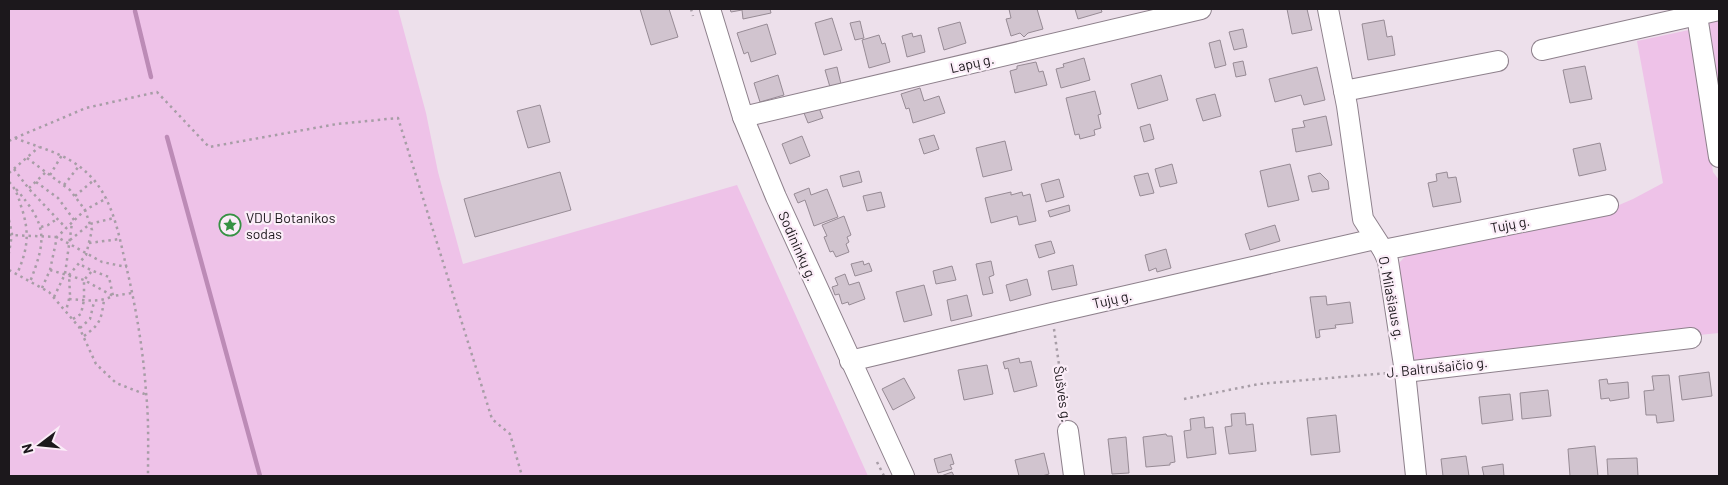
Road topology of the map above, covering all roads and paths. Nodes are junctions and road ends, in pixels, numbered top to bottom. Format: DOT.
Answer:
graph roads {
  1 [pos="710,9"];
  2 [pos="1201,9"];
  3 [pos="1328,9"];
  4 [pos="1719,10"];
  5 [pos="1696,12"];
  6 [pos="1542,50"];
  7 [pos="1498,61"];
  8 [pos="1344,91"];
  9 [pos="743,116"];
  10 [pos="14,138"];
  11 [pos="9,141"];
  12 [pos="39,147"];
  13 [pos="62,155"];
  14 [pos="1719,157"];
  15 [pos="27,158"];
  16 [pos="79,166"];
  17 [pos="14,169"];
  18 [pos="46,172"];
  19 [pos="9,173"];
  20 [pos="50,175"];
  21 [pos="94,180"];
  22 [pos="9,182"];
  23 [pos="36,182"];
  24 [pos="64,185"];
  25 [pos="29,188"];
  26 [pos="16,189"];
  27 [pos="75,196"];
  28 [pos="107,198"];
  29 [pos="1608,205"];
  30 [pos="85,210"];
  31 [pos="114,218"];
  32 [pos="58,219"];
  33 [pos="9,220"];
  34 [pos="73,221"];
  35 [pos="90,224"];
  36 [pos="41,227"];
  37 [pos="66,228"];
  38 [pos="11,235"];
  39 [pos="28,235"];
  40 [pos="42,236"];
  41 [pos="57,237"];
  42 [pos="120,239"];
  43 [pos="70,240"];
  44 [pos="89,243"];
  45 [pos="69,244"];
  46 [pos="1379,244"];
  47 [pos="9,253"];
  48 [pos="86,255"];
  49 [pos="79,264"];
  50 [pos="127,268"];
  51 [pos="9,270"];
  52 [pos="50,270"];
  53 [pos="92,271"];
  54 [pos="17,274"];
  55 [pos="65,274"];
  56 [pos="69,275"];
  57 [pos="84,280"];
  58 [pos="30,282"];
  59 [pos="42,288"];
  60 [pos="132,293"];
  61 [pos="113,296"];
  62 [pos="54,297"];
  63 [pos="69,299"];
  64 [pos="84,300"];
  65 [pos="104,300"];
  66 [pos="94,301"];
  67 [pos="66,311"];
  68 [pos="1052,312"];
  69 [pos="73,319"];
  70 [pos="80,328"];
  71 [pos="84,336"];
  72 [pos="1691,338"];
  73 [pos="850,361"];
  74 [pos="1405,372"];
  75 [pos="147,395"];
  76 [pos="1184,399"];
  77 [pos="1068,431"];
  78 [pos="148,476"];
  79 [pos="522,476"];
  80 [pos="904,476"];
  81 [pos="1074,476"];
  82 [pos="1416,476"];
  1 -- 9 [label="street, Sodininkų g."];
  2 -- 9 [label="street, Lapų g."];
  3 -- 8 [label="street, O. Milašiaus g."];
  4 -- 5 [label="street"];
  5 -- 6 [label="street"];
  5 -- 14 [label="street"];
  7 -- 8 [label="street"];
  8 -- 46 [label="street, O. Milašiaus g."];
  9 -- 73 [label="street, Sodininkų g."];
  10 -- 11 [label="path"];
  10 -- 12 [label="path"];
  10 -- 79 [label="path"];
  12 -- 13 [label="path"];
  12 -- 15 [label="path"];
  13 -- 16 [label="path"];
  13 -- 20 [label="path"];
  15 -- 17 [label="path"];
  15 -- 18 [label="path"];
  16 -- 21 [label="path"];
  16 -- 24 [label="path"];
  17 -- 19 [label="path"];
  17 -- 25 [label="path"];
  18 -- 20 [label="path"];
  18 -- 23 [label="path"];
  20 -- 24 [label="path"];
  21 -- 27 [label="path"];
  21 -- 28 [label="path"];
  22 -- 26 [label="path"];
  23 -- 25 [label="path"];
  23 -- 34 [label="path"];
  24 -- 27 [label="path"];
  25 -- 32 [label="path"];
  26 -- 36 [label="path"];
  26 -- 39 [label="path"];
  27 -- 30 [label="path"];
  28 -- 30 [label="path"];
  28 -- 31 [label="path"];
  29 -- 46 [label="street, Tujų g."];
  30 -- 34 [label="path"];
  30 -- 35 [label="path"];
  31 -- 35 [label="path"];
  31 -- 42 [label="path"];
  32 -- 36 [label="path"];
  32 -- 37 [label="path"];
  33 -- 38 [label="path"];
  34 -- 37 [label="path"];
  34 -- 43 [label="path"];
  35 -- 43 [label="path"];
  35 -- 44 [label="path"];
  36 -- 40 [label="path"];
  37 -- 41 [label="path"];
  38 -- 39 [label="path"];
  38 -- 47 [label="path"];
  39 -- 40 [label="path"];
  39 -- 54 [label="path"];
  40 -- 41 [label="path"];
  40 -- 58 [label="path"];
  41 -- 45 [label="path"];
  41 -- 52 [label="path"];
  42 -- 44 [label="path"];
  42 -- 50 [label="path"];
  43 -- 45 [label="path"];
  44 -- 48 [label="path"];
  45 -- 48 [label="path"];
  45 -- 55 [label="path"];
  46 -- 68 [label="street, Tujų g."];
  46 -- 74 [label="street, O. Milašiaus g."];
  48 -- 49 [label="path"];
  48 -- 50 [label="path"];
  49 -- 53 [label="path"];
  49 -- 56 [label="path"];
  50 -- 60 [label="path"];
  51 -- 54 [label="path"];
  52 -- 55 [label="path"];
  52 -- 59 [label="path"];
  53 -- 57 [label="path"];
  53 -- 61 [label="path"];
  54 -- 58 [label="path"];
  55 -- 56 [label="path"];
  55 -- 62 [label="path"];
  56 -- 57 [label="path"];
  56 -- 63 [label="path"];
  57 -- 61 [label="path"];
  57 -- 64 [label="path"];
  58 -- 59 [label="path"];
  59 -- 62 [label="path"];
  60 -- 61 [label="path"];
  60 -- 75 [label="path"];
  61 -- 65 [label="path"];
  62 -- 67 [label="path"];
  63 -- 64 [label="path"];
  63 -- 67 [label="path"];
  64 -- 66 [label="path"];
  64 -- 69 [label="path"];
  65 -- 66 [label="path"];
  65 -- 71 [label="path"];
  66 -- 70 [label="path"];
  67 -- 69 [label="path"];
  68 -- 73 [label="street, Tujų g."];
  68 -- 77 [label="path, Šušvės g."];
  69 -- 70 [label="path"];
  70 -- 71 [label="path"];
  71 -- 75 [label="path"];
  72 -- 74 [label="street, J. Baltrušaičio g."];
  73 -- 80 [label="street, Sodininkų g."];
  74 -- 76 [label="path, J. Baltrušaičio g."];
  74 -- 82 [label="street, O. Milašiaus g."];
  75 -- 78 [label="path"];
  77 -- 81 [label="street, Šušvės g."];
}
